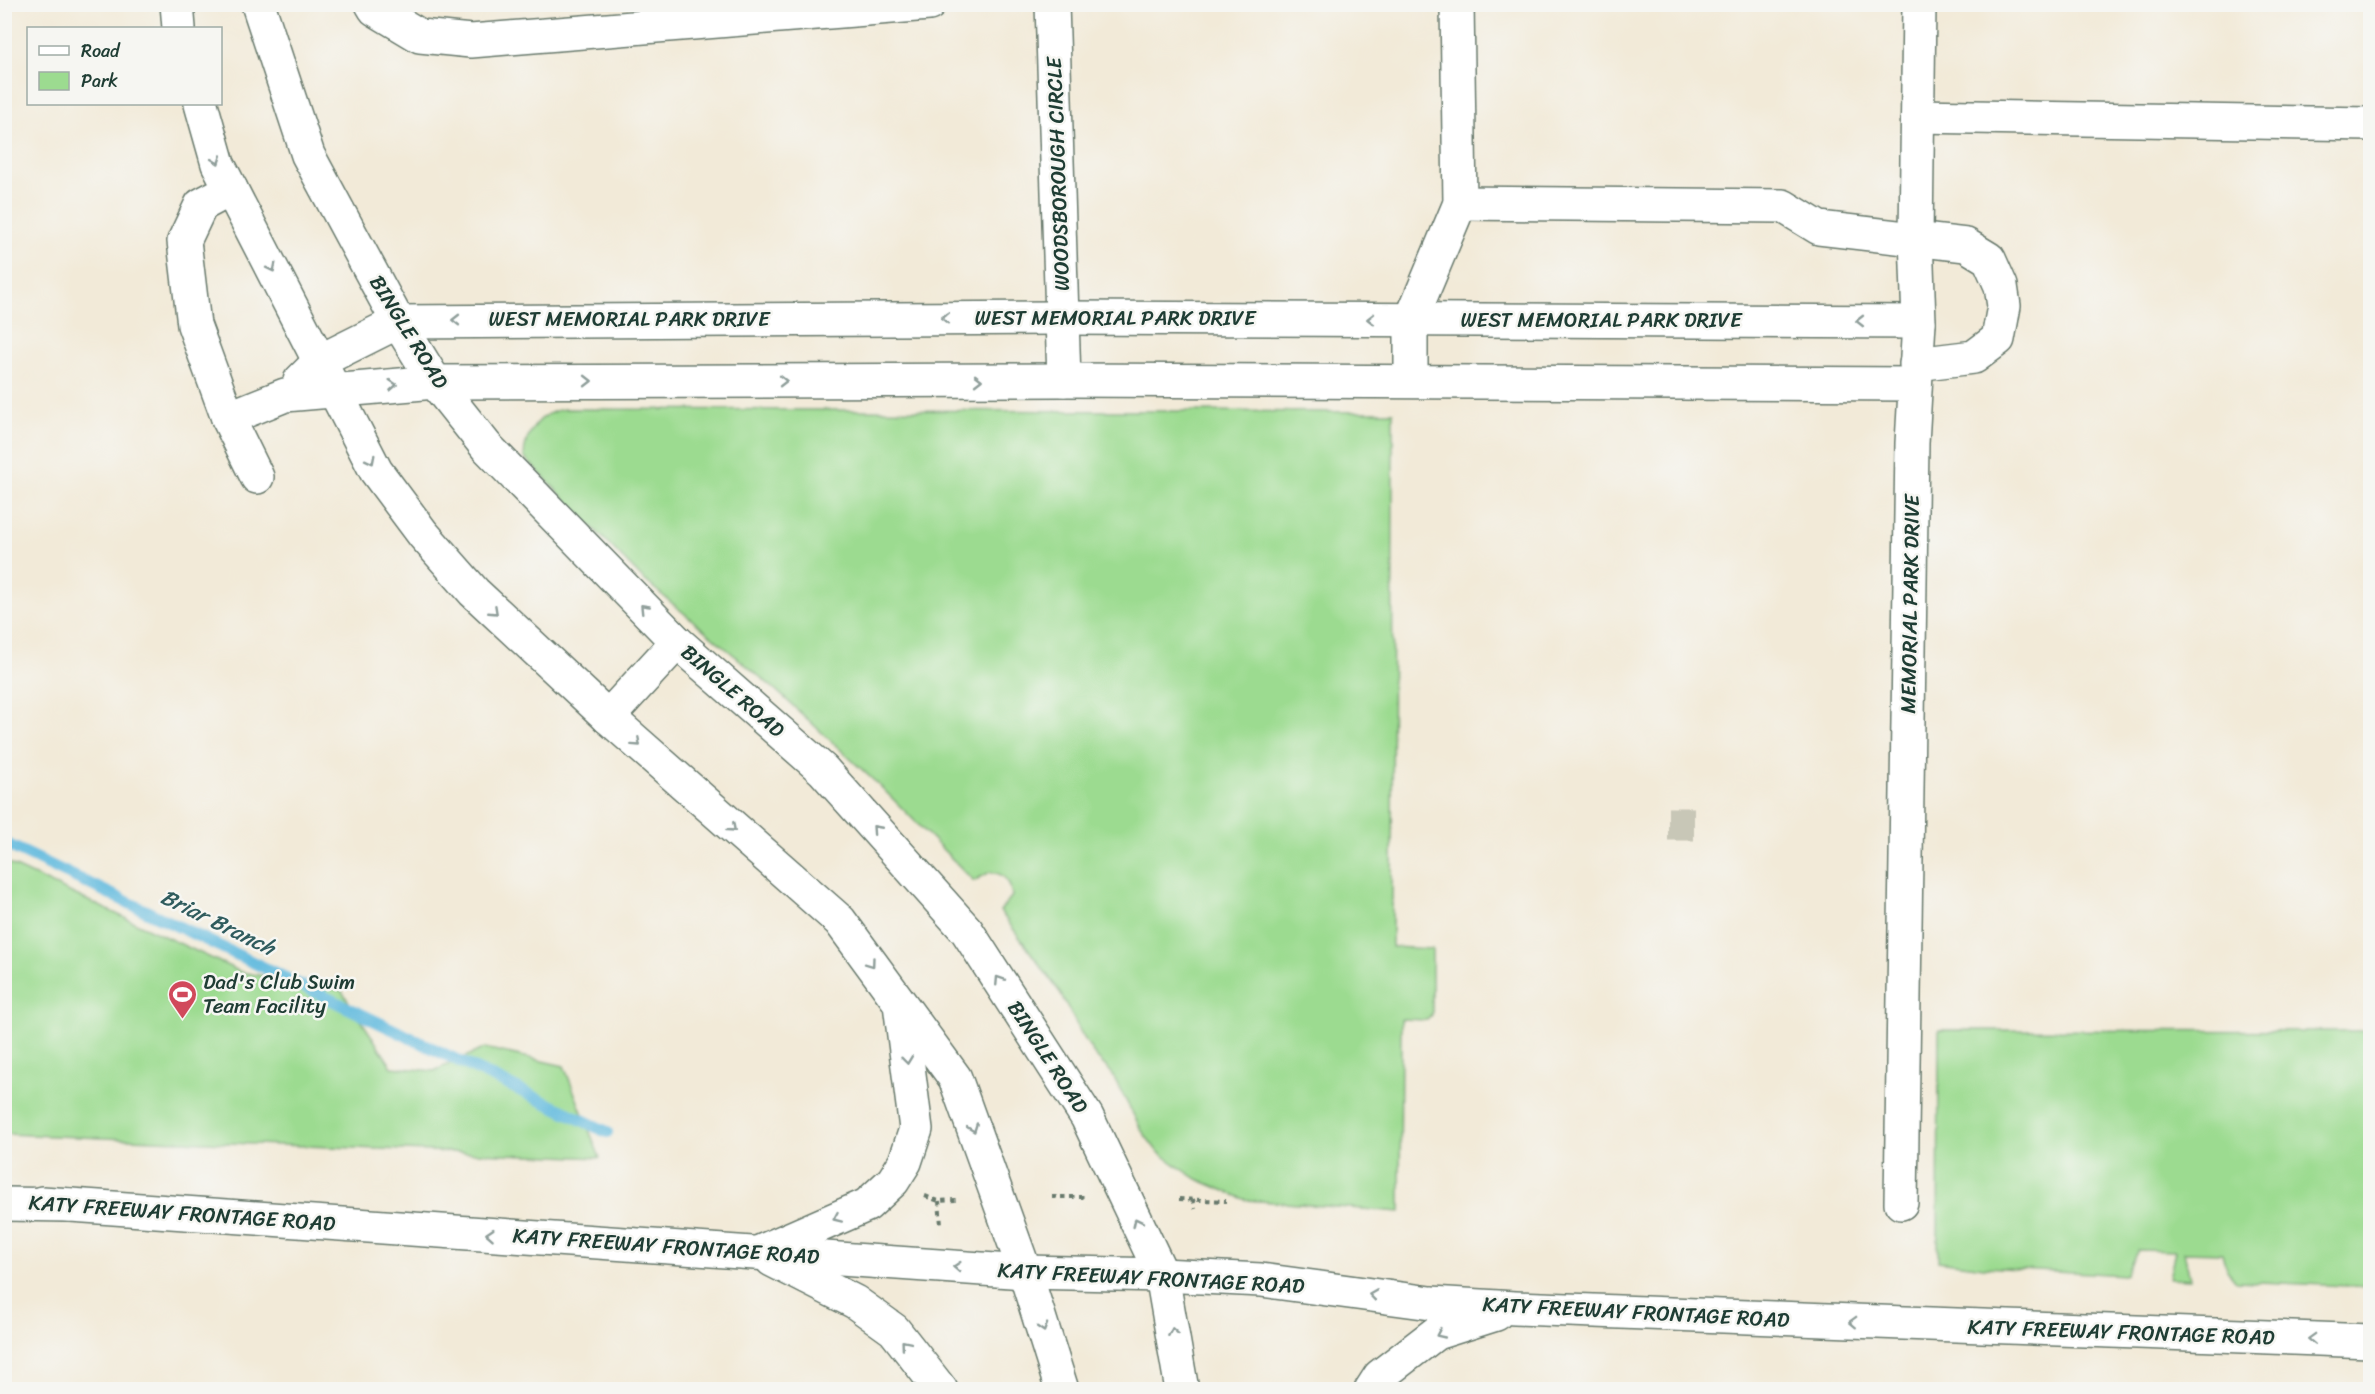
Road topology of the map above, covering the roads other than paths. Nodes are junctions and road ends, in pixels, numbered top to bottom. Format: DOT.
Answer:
graph roads {
  1 [pos="177,4"];
  2 [pos="258,4"];
  3 [pos="372,4"];
  4 [pos="929,4"];
  5 [pos="1052,4"];
  6 [pos="1457,4"];
  7 [pos="1919,4"];
  8 [pos="179,27"];
  9 [pos="201,105"];
  10 [pos="1918,116"];
  11 [pos="2370,124"];
  12 [pos="231,189"];
  13 [pos="1460,203"];
  14 [pos="1916,237"];
  15 [pos="1063,318"];
  16 [pos="1411,320"];
  17 [pos="398,322"];
  18 [pos="1919,322"];
  19 [pos="320,361"];
  20 [pos="1916,374"];
  21 [pos="1064,380"];
  22 [pos="1411,380"];
  23 [pos="435,382"];
  24 [pos="334,390"];
  25 [pos="285,395"];
  26 [pos="228,418"];
  27 [pos="257,477"];
  28 [pos="677,642"];
  29 [pos="608,717"];
  30 [pos="899,1002"];
  31 [pos="4,1203"];
  32 [pos="1901,1203"];
  33 [pos="758,1253"];
  34 [pos="1025,1272"];
  35 [pos="1162,1275"];
  36 [pos="1515,1308"];
  37 [pos="2370,1341"];
  38 [pos="941,1389"];
  39 [pos="1062,1389"];
  40 [pos="1182,1389"];
  41 [pos="1371,1389"];
  1 -- 8 [label="main road"];
  2 -- 17 [label="main road, BINGLE ROAD"];
  3 -- 4 [label="main road"];
  5 -- 15 [label="main road, WOODSBOROUGH CIRCLE"];
  6 -- 13 [label="main road"];
  7 -- 10 [label="main road, MEMORIAL PARK DRIVE"];
  9 -- 12 [label="main road, one-way"];
  10 -- 11 [label="main road"];
  10 -- 14 [label="main road, MEMORIAL PARK DRIVE"];
  12 -- 19 [label="main road, one-way"];
  12 -- 26 [label="main road"];
  13 -- 14 [label="main road"];
  13 -- 16 [label="main road"];
  14 -- 18 [label="main road, MEMORIAL PARK DRIVE"];
  14 -- 20 [label="main road"];
  16 -- 15 [label="main road, WEST MEMORIAL PARK DRIVE, one-way"];
  15 -- 17 [label="main road, WEST MEMORIAL PARK DRIVE, one-way"];
  15 -- 21 [label="main road, WOODSBOROUGH CIRCLE"];
  18 -- 16 [label="main road, WEST MEMORIAL PARK DRIVE, one-way"];
  16 -- 22 [label="main road"];
  17 -- 19 [label="main road, WEST MEMORIAL PARK DRIVE"];
  17 -- 23 [label="main road, BINGLE ROAD"];
  18 -- 20 [label="main road, MEMORIAL PARK DRIVE"];
  19 -- 24 [label="main road"];
  19 -- 25 [label="main road, WEST MEMORIAL PARK DRIVE"];
  20 -- 22 [label="main road"];
  20 -- 32 [label="main road, MEMORIAL PARK DRIVE"];
  21 -- 22 [label="main road"];
  23 -- 21 [label="main road, one-way"];
  24 -- 23 [label="main road, one-way"];
  28 -- 23 [label="main road, BINGLE ROAD, one-way"];
  24 -- 25 [label="main road"];
  24 -- 29 [label="main road, one-way"];
  25 -- 26 [label="main road"];
  26 -- 27 [label="main road"];
  28 -- 29 [label="main road"];
  35 -- 28 [label="main road, BINGLE ROAD, one-way"];
  29 -- 30 [label="main road, one-way"];
  30 -- 33 [label="main road, one-way"];
  30 -- 34 [label="main road, one-way"];
  33 -- 31 [label="main road, KATY FREEWAY FRONTAGE ROAD, one-way"];
  34 -- 33 [label="main road, KATY FREEWAY FRONTAGE ROAD, one-way"];
  38 -- 33 [label="main road, one-way"];
  34 -- 35 [label="main road, KATY FREEWAY FRONTAGE ROAD"];
  34 -- 39 [label="main road, one-way"];
  36 -- 35 [label="main road, KATY FREEWAY FRONTAGE ROAD, one-way"];
  40 -- 35 [label="main road, BINGLE ROAD, one-way"];
  37 -- 36 [label="main road, KATY FREEWAY FRONTAGE ROAD, one-way"];
  36 -- 41 [label="main road, one-way"];
}
